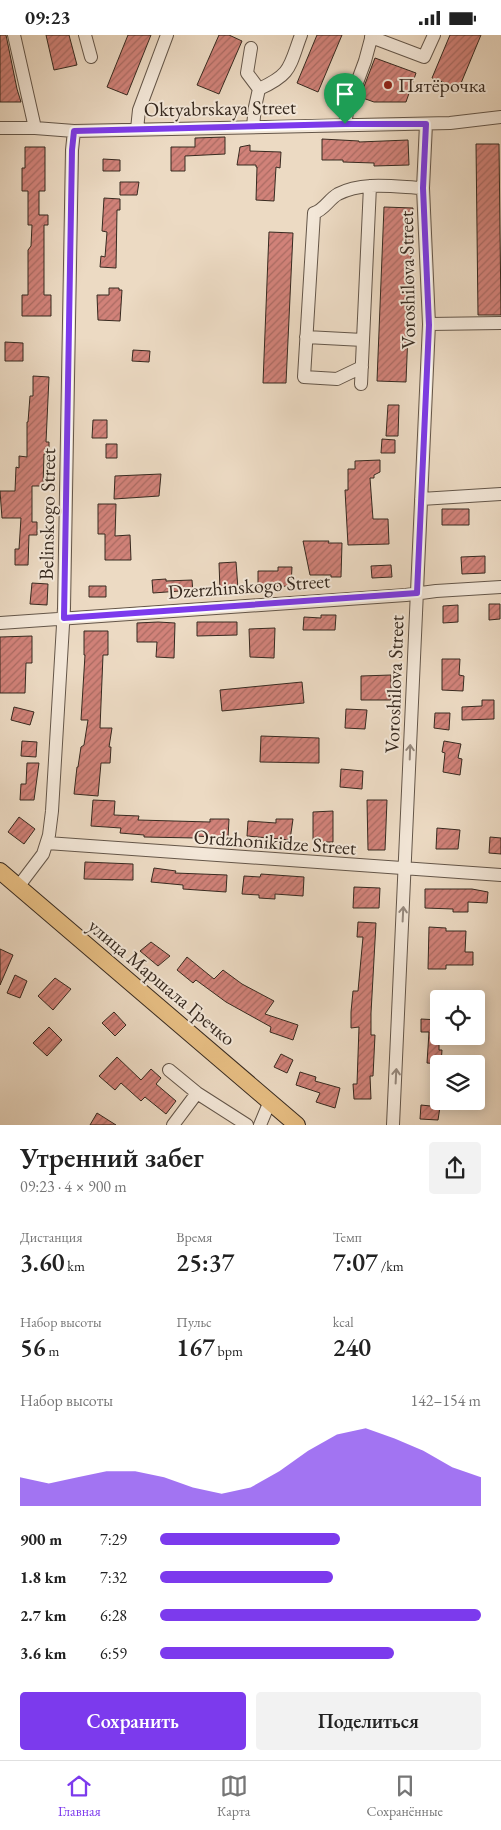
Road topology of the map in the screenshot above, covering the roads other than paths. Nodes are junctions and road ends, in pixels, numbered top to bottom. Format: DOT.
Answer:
graph roads {
  1 [pos="14,35"];
  2 [pos="85,35"];
  3 [pos="167,35"];
  4 [pos="300,35"];
  5 [pos="434,35"];
  6 [pos="371,36"];
  7 [pos="251,49"];
  8 [pos="91,57"];
  9 [pos="259,89"];
  10 [pos="501,117"];
  11 [pos="345,124"];
  12 [pos="426,124"];
  13 [pos="36,127"];
  14 [pos="253,127"];
  15 [pos="0,128"];
  16 [pos="138,129"];
  17 [pos="74,131"];
  18 [pos="370,186"];
  19 [pos="423,188"];
  20 [pos="501,323"];
  21 [pos="429,325"];
  22 [pos="306,337"];
  23 [pos="363,340"];
  24 [pos="362,367"];
  25 [pos="362,384"];
  26 [pos="501,494"];
  27 [pos="421,499"];
  28 [pos="501,587"];
  29 [pos="417,593"];
  30 [pos="64,618"];
  31 [pos="0,623"];
  32 [pos="47,843"];
  33 [pos="405,870"];
  34 [pos="0,871"];
  35 [pos="501,875"];
  36 [pos="18,887"];
  37 [pos="169,1070"];
  38 [pos="198,1093"];
  39 [pos="270,1101"];
  40 [pos="173,1125"];
  41 [pos="247,1125"];
  42 [pos="260,1125"];
  43 [pos="297,1125"];
  44 [pos="393,1125"];
  1 -- 13 [label="street"];
  2 -- 8 [label="street"];
  3 -- 16 [label="street"];
  4 -- 9 [label="street"];
  5 -- 6 [label="street"];
  6 -- 11 [label="street"];
  7 -- 9 [label="street"];
  9 -- 14 [label="street"];
  10 -- 12 [label="street, Oktyabrskaya Street"];
  11 -- 12 [label="street, Oktyabrskaya Street"];
  11 -- 14 [label="street, Oktyabrskaya Street"];
  12 -- 19 [label="street, Voroshilova Street"];
  13 -- 15 [label="street, Oktyabrskaya Street"];
  13 -- 17 [label="street, Oktyabrskaya Street"];
  14 -- 16 [label="street, Oktyabrskaya Street"];
  16 -- 17 [label="street, Oktyabrskaya Street"];
  17 -- 30 [label="street, Belinskogo Street"];
  18 -- 19 [label="street"];
  18 -- 22 [label="street"];
  18 -- 23 [label="street"];
  19 -- 21 [label="street, Voroshilova Street"];
  20 -- 21 [label="street"];
  21 -- 27 [label="street, Voroshilova Street"];
  22 -- 23 [label="street"];
  22 -- 24 [label="street"];
  23 -- 24 [label="street"];
  24 -- 25 [label="street"];
  26 -- 27 [label="street"];
  27 -- 29 [label="street, Voroshilova Street"];
  28 -- 29 [label="street, Dzerzhinskogo Street"];
  29 -- 30 [label="street, Dzerzhinskogo Street"];
  33 -- 29 [label="street, Voroshilova Street, one-way"];
  30 -- 31 [label="street, Dzerzhinskogo Street"];
  30 -- 32 [label="street, Belinskogo Street"];
  32 -- 33 [label="street, Ordzhonikidze Street"];
  32 -- 36 [label="street, Belinskogo Street"];
  33 -- 35 [label="street, Ordzhonikidze Street"];
  44 -- 33 [label="street, Voroshilova Street, one-way"];
  34 -- 36 [label="main road, улица Маршала Гречко"];
  36 -- 39 [label="main road, улица Маршала Гречко"];
  37 -- 38 [label="street"];
  38 -- 40 [label="street"];
  38 -- 41 [label="street"];
  39 -- 42 [label="street"];
  39 -- 43 [label="main road, улица Маршала Гречко"];
}
